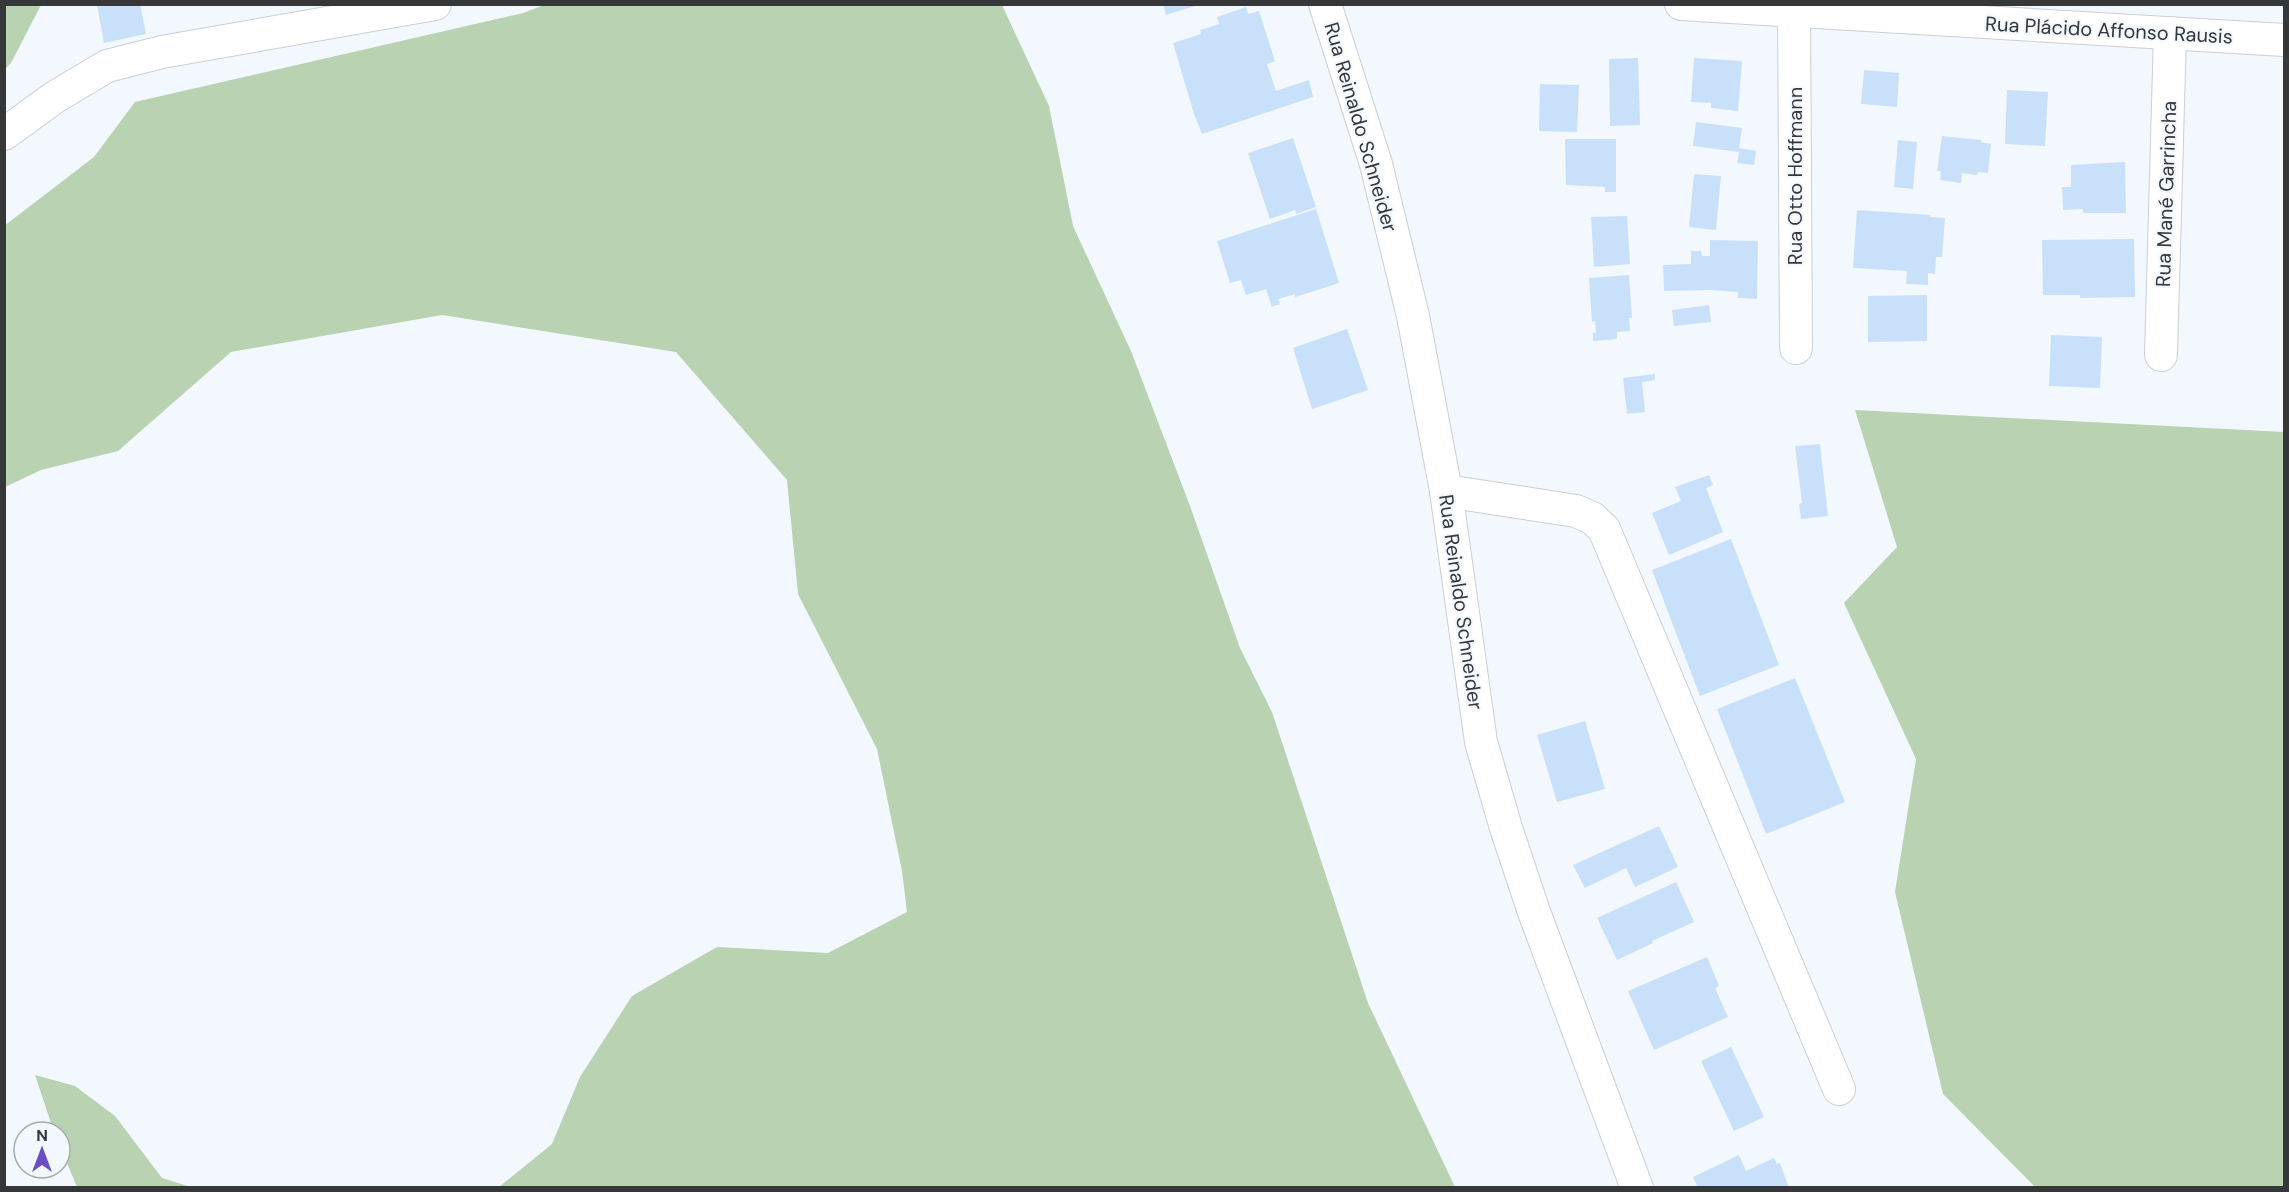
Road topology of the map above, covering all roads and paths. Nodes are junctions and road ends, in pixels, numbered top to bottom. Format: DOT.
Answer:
graph roads {
  1 [pos="435,4"];
  2 [pos="1325,4"];
  3 [pos="1681,4"];
  4 [pos="1794,8"];
  5 [pos="2170,33"];
  6 [pos="2284,40"];
  7 [pos="4,134"];
  8 [pos="1796,348"];
  9 [pos="2162,355"];
  10 [pos="1446,491"];
  11 [pos="1839,1089"];
  12 [pos="1637,1188"];
  1 -- 7 [label="street"];
  2 -- 10 [label="street, Rua Reinaldo Schneider"];
  3 -- 4 [label="street, Rua Plácido Affonso Rausis"];
  4 -- 5 [label="street, Rua Plácido Affonso Rausis"];
  4 -- 8 [label="street, Rua Otto Hoffmann"];
  5 -- 6 [label="street, Rua Plácido Affonso Rausis"];
  5 -- 9 [label="street, Rua Mané Garrincha"];
  10 -- 11 [label="street"];
  10 -- 12 [label="street, Rua Reinaldo Schneider"];
}
